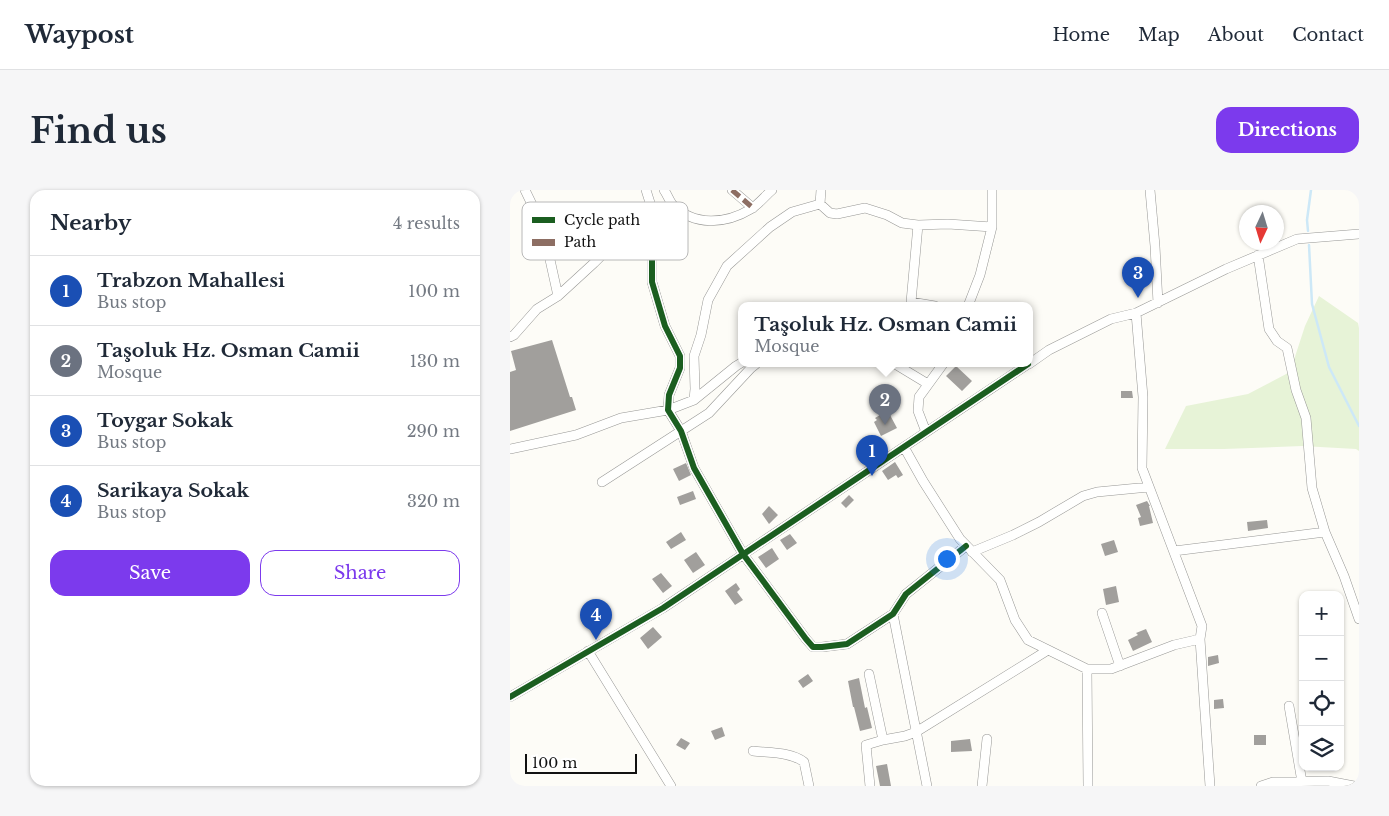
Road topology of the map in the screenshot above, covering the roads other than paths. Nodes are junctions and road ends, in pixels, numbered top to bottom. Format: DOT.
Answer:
graph roads {
  1 [pos="525,190"];
  2 [pos="646,190"];
  3 [pos="664,190"];
  4 [pos="732,190"];
  5 [pos="772,190"];
  6 [pos="821,190"];
  7 [pos="992,190"];
  8 [pos="1150,190"];
  9 [pos="531,202"];
  10 [pos="650,202"];
  11 [pos="670,202"];
  12 [pos="820,204"];
  13 [pos="753,208"];
  14 [pos="688,216"];
  15 [pos="918,225"];
  16 [pos="992,227"];
  17 [pos="1359,234"];
  18 [pos="1258,255"];
  19 [pos="550,260"];
  20 [pos="597,260"];
  21 [pos="652,260"];
  22 [pos="558,296"];
  23 [pos="911,302"];
  24 [pos="970,302"];
  25 [pos="1158,302"];
  26 [pos="1136,313"];
  27 [pos="510,337"];
  28 [pos="1033,361"];
  29 [pos="738,365"];
  30 [pos="752,367"];
  31 [pos="900,367"];
  32 [pos="941,367"];
  33 [pos="1024,367"];
  34 [pos="928,384"];
  35 [pos="694,400"];
  36 [pos="668,410"];
  37 [pos="681,431"];
  38 [pos="926,432"];
  39 [pos="904,447"];
  40 [pos="510,449"];
  41 [pos="602,482"];
  42 [pos="1149,487"];
  43 [pos="1325,532"];
  44 [pos="969,549"];
  45 [pos="1174,551"];
  46 [pos="743,554"];
  47 [pos="1102,613"];
  48 [pos="893,614"];
  49 [pos="1359,619"];
  50 [pos="1200,639"];
  51 [pos="1048,650"];
  52 [pos="588,651"];
  53 [pos="1120,666"];
  54 [pos="1086,669"];
  55 [pos="869,674"];
  56 [pos="510,697"];
  57 [pos="1289,706"];
  58 [pos="916,732"];
  59 [pos="987,739"];
  60 [pos="883,740"];
  61 [pos="754,751"];
  62 [pos="1302,782"];
  63 [pos="671,786"];
  64 [pos="809,786"];
  65 [pos="870,786"];
  66 [pos="927,786"];
  67 [pos="982,786"];
  68 [pos="1088,786"];
  69 [pos="1210,786"];
  70 [pos="1261,786"];
  71 [pos="1354,786"];
  1 -- 9 [label="street"];
  2 -- 10 [label="street"];
  3 -- 11 [label="street"];
  4 -- 13 [label="street"];
  5 -- 13 [label="street"];
  6 -- 12 [label="street"];
  7 -- 16 [label="street"];
  8 -- 25 [label="street"];
  12 -- 15 [label="street"];
  12 -- 35 [label="street"];
  13 -- 14 [label="street"];
  15 -- 16 [label="street"];
  15 -- 23 [label="street"];
  16 -- 24 [label="street"];
  17 -- 18 [label="street"];
  18 -- 25 [label="street"];
  18 -- 43 [label="street"];
  19 -- 22 [label="street"];
  20 -- 22 [label="street"];
  21 -- 36 [label="street"];
  22 -- 27 [label="street"];
  25 -- 26 [label="street"];
  26 -- 28 [label="street"];
  26 -- 42 [label="street"];
  29 -- 35 [label="street"];
  30 -- 37 [label="street"];
  31 -- 34 [label="street"];
  32 -- 34 [label="street"];
  33 -- 38 [label="street"];
  34 -- 38 [label="street"];
  35 -- 36 [label="street"];
  36 -- 37 [label="street"];
  36 -- 40 [label="street"];
  37 -- 41 [label="street"];
  37 -- 46 [label="street"];
  38 -- 39 [label="street"];
  39 -- 44 [label="street"];
  39 -- 46 [label="street"];
  42 -- 44 [label="street"];
  42 -- 45 [label="street"];
  43 -- 45 [label="street"];
  43 -- 49 [label="street"];
  44 -- 48 [label="street"];
  44 -- 51 [label="street"];
  45 -- 50 [label="street"];
  46 -- 48 [label="street"];
  46 -- 52 [label="street"];
  47 -- 53 [label="street"];
  48 -- 58 [label="street"];
  50 -- 53 [label="street"];
  50 -- 69 [label="street"];
  51 -- 54 [label="street"];
  51 -- 58 [label="street"];
  52 -- 56 [label="street"];
  52 -- 63 [label="street"];
  53 -- 54 [label="street"];
  54 -- 68 [label="street"];
  55 -- 60 [label="street"];
  57 -- 62 [label="street"];
  58 -- 60 [label="street"];
  58 -- 66 [label="street"];
  59 -- 67 [label="street"];
  60 -- 65 [label="street"];
  61 -- 64 [label="street"];
  62 -- 70 [label="street"];
  62 -- 71 [label="street"];
}
